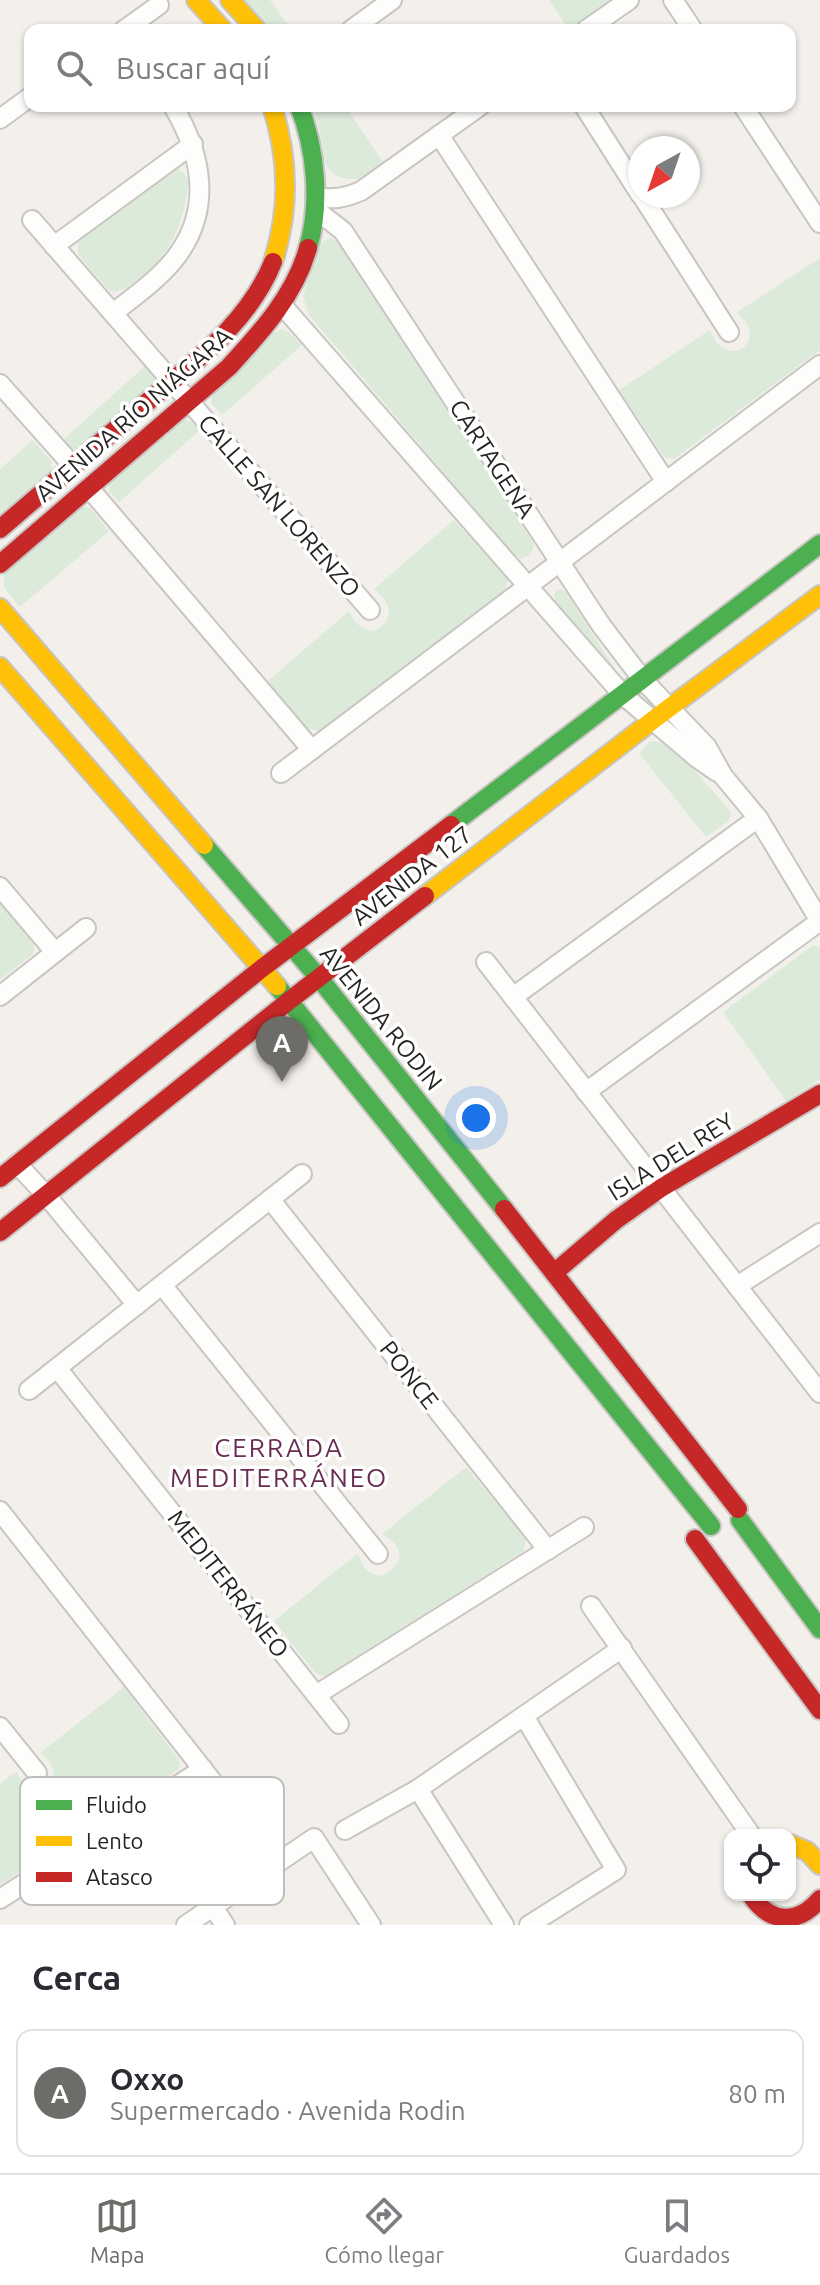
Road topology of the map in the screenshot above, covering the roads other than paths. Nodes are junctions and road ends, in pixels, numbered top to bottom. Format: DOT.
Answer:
graph roads {
  1 [pos="196,0"];
  2 [pos="230,0"];
  3 [pos="392,0"];
  4 [pos="629,0"];
  5 [pos="673,0"];
  6 [pos="159,5"];
  7 [pos="132,24"];
  8 [pos="218,24"];
  9 [pos="252,24"];
  10 [pos="359,24"];
  11 [pos="595,24"];
  12 [pos="689,24"];
  13 [pos="24,101"];
  14 [pos="176,112"];
  15 [pos="274,112"];
  16 [pos="301,112"];
  17 [pos="472,112"];
  18 [pos="588,112"];
  19 [pos="747,112"];
  20 [pos="0,119"];
  21 [pos="439,135"];
  22 [pos="193,144"];
  23 [pos="628,175"];
  24 [pos="316,203"];
  25 [pos="649,208"];
  26 [pos="32,220"];
  27 [pos="820,223"];
  28 [pos="54,246"];
  29 [pos="282,305"];
  30 [pos="113,313"];
  31 [pos="729,332"];
  32 [pos="820,365"];
  33 [pos="172,382"];
  34 [pos="0,384"];
  35 [pos="189,402"];
  36 [pos="73,466"];
  37 [pos="666,482"];
  38 [pos="89,488"];
  39 [pos="0,529"];
  40 [pos="820,544"];
  41 [pos="560,563"];
  42 [pos="0,564"];
  43 [pos="528,587"];
  44 [pos="820,595"];
  45 [pos="0,608"];
  46 [pos="370,610"];
  47 [pos="0,667"];
  48 [pos="643,680"];
  49 [pos="623,695"];
  50 [pos="669,709"];
  51 [pos="653,720"];
  52 [pos="312,750"];
  53 [pos="281,773"];
  54 [pos="723,776"];
  55 [pos="758,818"];
  56 [pos="0,887"];
  57 [pos="820,921"];
  58 [pos="86,928"];
  59 [pos="292,946"];
  60 [pos="55,952"];
  61 [pos="486,962"];
  62 [pos="261,969"];
  63 [pos="319,978"];
  64 [pos="0,996"];
  65 [pos="513,997"];
  66 [pos="290,1000"];
  67 [pos="586,1092"];
  68 [pos="820,1094"];
  69 [pos="17,1164"];
  70 [pos="302,1174"];
  71 [pos="0,1178"];
  72 [pos="661,1188"];
  73 [pos="46,1195"];
  74 [pos="270,1199"];
  75 [pos="0,1232"];
  76 [pos="820,1233"];
  77 [pos="555,1272"];
  78 [pos="162,1285"];
  79 [pos="737,1286"];
  80 [pos="137,1305"];
  81 [pos="57,1368"];
  82 [pos="818,1386"];
  83 [pos="29,1390"];
  84 [pos="674,1426"];
  85 [pos="648,1447"];
  86 [pos="0,1511"];
  87 [pos="711,1526"];
  88 [pos="584,1527"];
  89 [pos="695,1539"];
  90 [pos="548,1550"];
  91 [pos="378,1554"];
  92 [pos="591,1606"];
  93 [pos="820,1629"];
  94 [pos="622,1648"];
  95 [pos="316,1695"];
  96 [pos="820,1710"];
  97 [pos="524,1716"];
  98 [pos="339,1724"];
  99 [pos="0,1727"];
  100 [pos="203,1769"];
  101 [pos="37,1773"];
  102 [pos="191,1777"];
  103 [pos="209,1777"];
  104 [pos="418,1789"];
  105 [pos="747,1829"];
  106 [pos="345,1830"];
  107 [pos="820,1836"];
  108 [pos="797,1846"];
  109 [pos="284,1858"];
  110 [pos="820,1865"];
  111 [pos="20,1886"];
  112 [pos="0,1899"];
  113 [pos="755,1901"];
  114 [pos="216,1905"];
  115 [pos="213,1907"];
  116 [pos="818,1907"];
  117 [pos="786,1922"];
  118 [pos="186,1925"];
  119 [pos="225,1925"];
  120 [pos="371,1925"];
  121 [pos="504,1925"];
  122 [pos="529,1925"];
  1 -- 8 [label="street"];
  2 -- 9 [label="street"];
  3 -- 10 [label="street"];
  4 -- 11 [label="street"];
  5 -- 12 [label="street"];
  6 -- 7 [label="street"];
  13 -- 20 [label="street"];
  14 -- 22 [label="street"];
  15 -- 33 [label="street, AVENIDA RÍO NIÁGARA"];
  16 -- 24 [label="street, AVENIDA RÍO NIÁGARA"];
  17 -- 21 [label="street"];
  18 -- 23 [label="street"];
  19 -- 27 [label="street"];
  21 -- 24 [label="street"];
  21 -- 37 [label="street"];
  22 -- 28 [label="street"];
  22 -- 30 [label="street"];
  24 -- 29 [label="street, AVENIDA RÍO NIÁGARA"];
  24 -- 41 [label="street, CARTAGENA"];
  25 -- 31 [label="street"];
  26 -- 28 [label="street, CALLE SAN LORENZO"];
  28 -- 30 [label="street, CALLE SAN LORENZO"];
  29 -- 35 [label="street, AVENIDA RÍO NIÁGARA"];
  29 -- 43 [label="street"];
  30 -- 33 [label="street, CALLE SAN LORENZO"];
  32 -- 37 [label="street"];
  33 -- 35 [label="street, CALLE SAN LORENZO"];
  33 -- 36 [label="street, AVENIDA RÍO NIÁGARA"];
  34 -- 36 [label="street"];
  35 -- 38 [label="street, AVENIDA RÍO NIÁGARA"];
  35 -- 46 [label="street, CALLE SAN LORENZO"];
  36 -- 39 [label="street, AVENIDA RÍO NIÁGARA"];
  37 -- 41 [label="street"];
  38 -- 42 [label="street, AVENIDA RÍO NIÁGARA"];
  38 -- 52 [label="street"];
  40 -- 48 [label="street, AVENIDA 127"];
  41 -- 43 [label="street"];
  41 -- 48 [label="street, CARTAGENA"];
  43 -- 49 [label="street"];
  43 -- 52 [label="street"];
  44 -- 50 [label="street, AVENIDA 127"];
  45 -- 59 [label="street, AVENIDA RODIN"];
  47 -- 62 [label="street"];
  48 -- 49 [label="street, AVENIDA 127"];
  48 -- 50 [label="street, CARTAGENA"];
  49 -- 51 [label="street"];
  49 -- 59 [label="street, AVENIDA 127"];
  50 -- 51 [label="street, AVENIDA 127"];
  50 -- 54 [label="street, CARTAGENA"];
  51 -- 54 [label="street"];
  51 -- 63 [label="street, AVENIDA 127"];
  52 -- 53 [label="street"];
  54 -- 55 [label="street"];
  55 -- 57 [label="street"];
  55 -- 65 [label="street"];
  56 -- 60 [label="street"];
  57 -- 67 [label="street"];
  58 -- 60 [label="street"];
  59 -- 62 [label="street, AVENIDA 127"];
  59 -- 63 [label="street, AVENIDA RODIN"];
  60 -- 64 [label="street"];
  61 -- 65 [label="street"];
  62 -- 66 [label="street"];
  62 -- 69 [label="street, AVENIDA 127"];
  63 -- 66 [label="street, AVENIDA 127"];
  63 -- 77 [label="street, AVENIDA RODIN"];
  65 -- 67 [label="street"];
  66 -- 73 [label="street, AVENIDA 127"];
  66 -- 85 [label="street"];
  67 -- 72 [label="street"];
  68 -- 72 [label="street, ISLA DEL REY"];
  69 -- 71 [label="street, AVENIDA 127"];
  69 -- 73 [label="street"];
  70 -- 74 [label="street"];
  72 -- 77 [label="street, ISLA DEL REY"];
  72 -- 79 [label="street"];
  73 -- 75 [label="street, AVENIDA 127"];
  73 -- 80 [label="street"];
  74 -- 78 [label="street"];
  74 -- 90 [label="street, PONCE"];
  76 -- 79 [label="street"];
  77 -- 84 [label="street, AVENIDA RODIN"];
  78 -- 80 [label="street"];
  78 -- 91 [label="street"];
  79 -- 82 [label="street"];
  80 -- 81 [label="street"];
  81 -- 83 [label="street"];
  81 -- 95 [label="street, MEDITERRÁNEO"];
  84 -- 85 [label="street"];
  84 -- 93 [label="street, AVENIDA RODIN"];
  85 -- 87 [label="street"];
  86 -- 100 [label="street"];
  88 -- 90 [label="street"];
  89 -- 96 [label="street"];
  90 -- 95 [label="street"];
  92 -- 94 [label="street"];
  94 -- 97 [label="street"];
  94 -- 105 [label="street"];
  95 -- 98 [label="street, MEDITERRÁNEO"];
  97 -- 104 [label="street"];
  97 -- 122 [label="street"];
  99 -- 101 [label="street"];
  100 -- 102 [label="street"];
  100 -- 103 [label="street"];
  104 -- 106 [label="street"];
  104 -- 121 [label="street"];
  107 -- 108 [label="street"];
  108 -- 110 [label="street"];
  109 -- 120 [label="street"];
  111 -- 112 [label="street"];
  113 -- 117 [label="street"];
  114 -- 115 [label="street"];
  115 -- 118 [label="street"];
  115 -- 119 [label="street"];
  116 -- 117 [label="street"];
}
